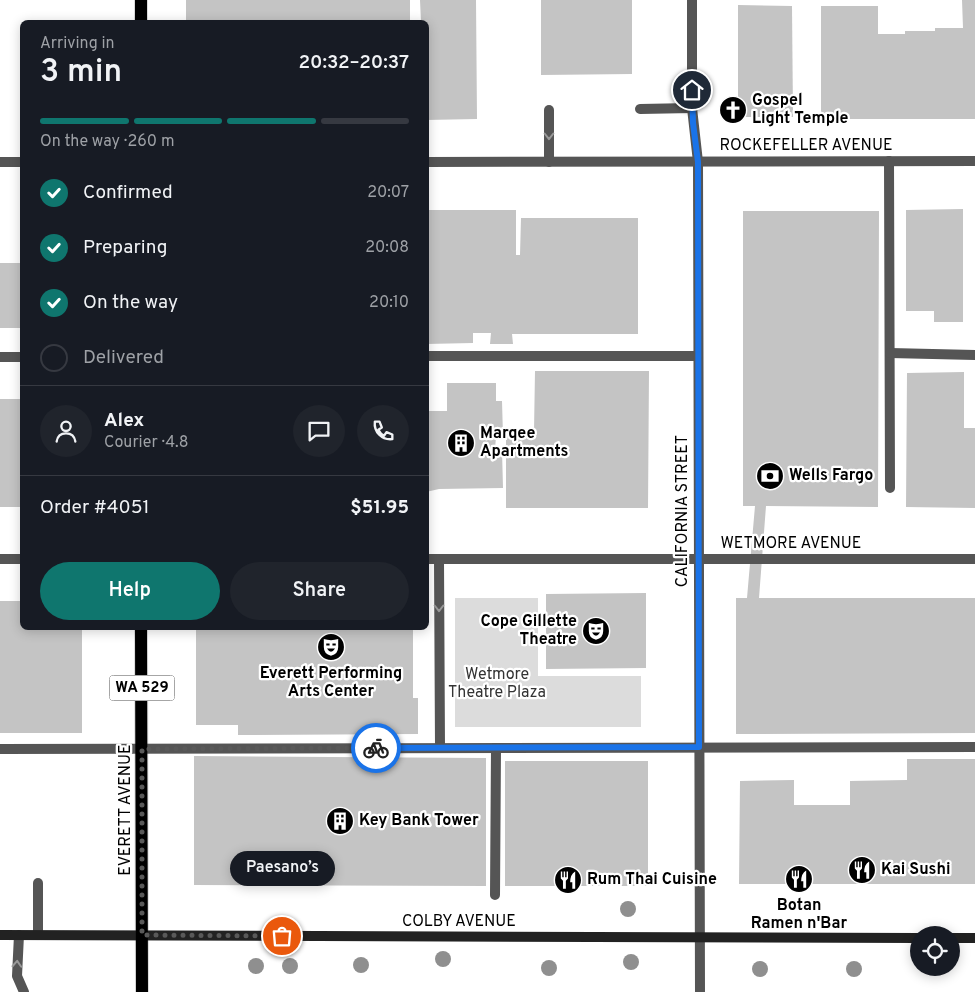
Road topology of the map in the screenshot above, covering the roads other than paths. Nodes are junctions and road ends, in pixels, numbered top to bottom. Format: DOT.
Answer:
graph roads {
  1 [pos="141,0"];
  2 [pos="692,0"];
  3 [pos="141,20"];
  4 [pos="692,108"];
  5 [pos="640,109"];
  6 [pos="549,110"];
  7 [pos="889,161"];
  8 [pos="975,161"];
  9 [pos="0,162"];
  10 [pos="20,162"];
  11 [pos="429,162"];
  12 [pos="549,162"];
  13 [pos="698,162"];
  14 [pos="890,353"];
  15 [pos="975,355"];
  16 [pos="429,356"];
  17 [pos="698,356"];
  18 [pos="0,357"];
  19 [pos="20,357"];
  20 [pos="890,488"];
  21 [pos="0,559"];
  22 [pos="20,559"];
  23 [pos="699,559"];
  24 [pos="975,559"];
  25 [pos="429,560"];
  26 [pos="439,560"];
  27 [pos="141,630"];
  28 [pos="699,747"];
  29 [pos="975,747"];
  30 [pos="440,748"];
  31 [pos="496,748"];
  32 [pos="0,749"];
  33 [pos="38,749"];
  34 [pos="142,749"];
  35 [pos="38,761"];
  36 [pos="38,883"];
  37 [pos="495,895"];
  38 [pos="0,935"];
  39 [pos="19,935"];
  40 [pos="38,935"];
  41 [pos="142,935"];
  42 [pos="700,938"];
  43 [pos="910,938"];
  44 [pos="960,938"];
  45 [pos="975,938"];
  46 [pos="24,992"];
  47 [pos="142,992"];
  48 [pos="700,992"];
  1 -- 3 [label="main road"];
  2 -- 4 [label="street, CALIFORNIA STREET"];
  4 -- 5 [label="street"];
  4 -- 13 [label="street, CALIFORNIA STREET"];
  6 -- 12 [label="street, one-way"];
  7 -- 8 [label="street, ROCKEFELLER AVENUE"];
  7 -- 13 [label="street, ROCKEFELLER AVENUE"];
  7 -- 14 [label="street"];
  9 -- 10 [label="street"];
  11 -- 12 [label="street, ROCKEFELLER AVENUE"];
  12 -- 13 [label="street, ROCKEFELLER AVENUE"];
  13 -- 17 [label="street, CALIFORNIA STREET"];
  14 -- 15 [label="street"];
  14 -- 20 [label="street"];
  16 -- 17 [label="street"];
  17 -- 23 [label="street, CALIFORNIA STREET"];
  18 -- 19 [label="street"];
  21 -- 22 [label="street"];
  23 -- 24 [label="street, WETMORE AVENUE"];
  23 -- 26 [label="street, WETMORE AVENUE"];
  23 -- 28 [label="street, CALIFORNIA STREET"];
  25 -- 26 [label="street, WETMORE AVENUE"];
  26 -- 30 [label="street, one-way"];
  27 -- 34 [label="main road, EVERETT AVENUE / WA 529"];
  28 -- 29 [label="street"];
  28 -- 31 [label="street"];
  28 -- 42 [label="street, CALIFORNIA STREET"];
  30 -- 31 [label="street"];
  30 -- 34 [label="street"];
  31 -- 37 [label="street"];
  32 -- 33 [label="street"];
  33 -- 34 [label="street"];
  33 -- 35 [label="street"];
  34 -- 41 [label="main road, EVERETT AVENUE / WA 529"];
  36 -- 40 [label="street"];
  38 -- 39 [label="main road, COLBY AVENUE"];
  39 -- 40 [label="main road, COLBY AVENUE"];
  46 -- 39 [label="street, one-way"];
  40 -- 41 [label="main road, COLBY AVENUE"];
  41 -- 42 [label="main road, COLBY AVENUE"];
  41 -- 47 [label="main road, EVERETT AVENUE / WA 529"];
  42 -- 43 [label="main road, COLBY AVENUE"];
  42 -- 48 [label="street, CALIFORNIA STREET"];
  44 -- 45 [label="main road"];
}
